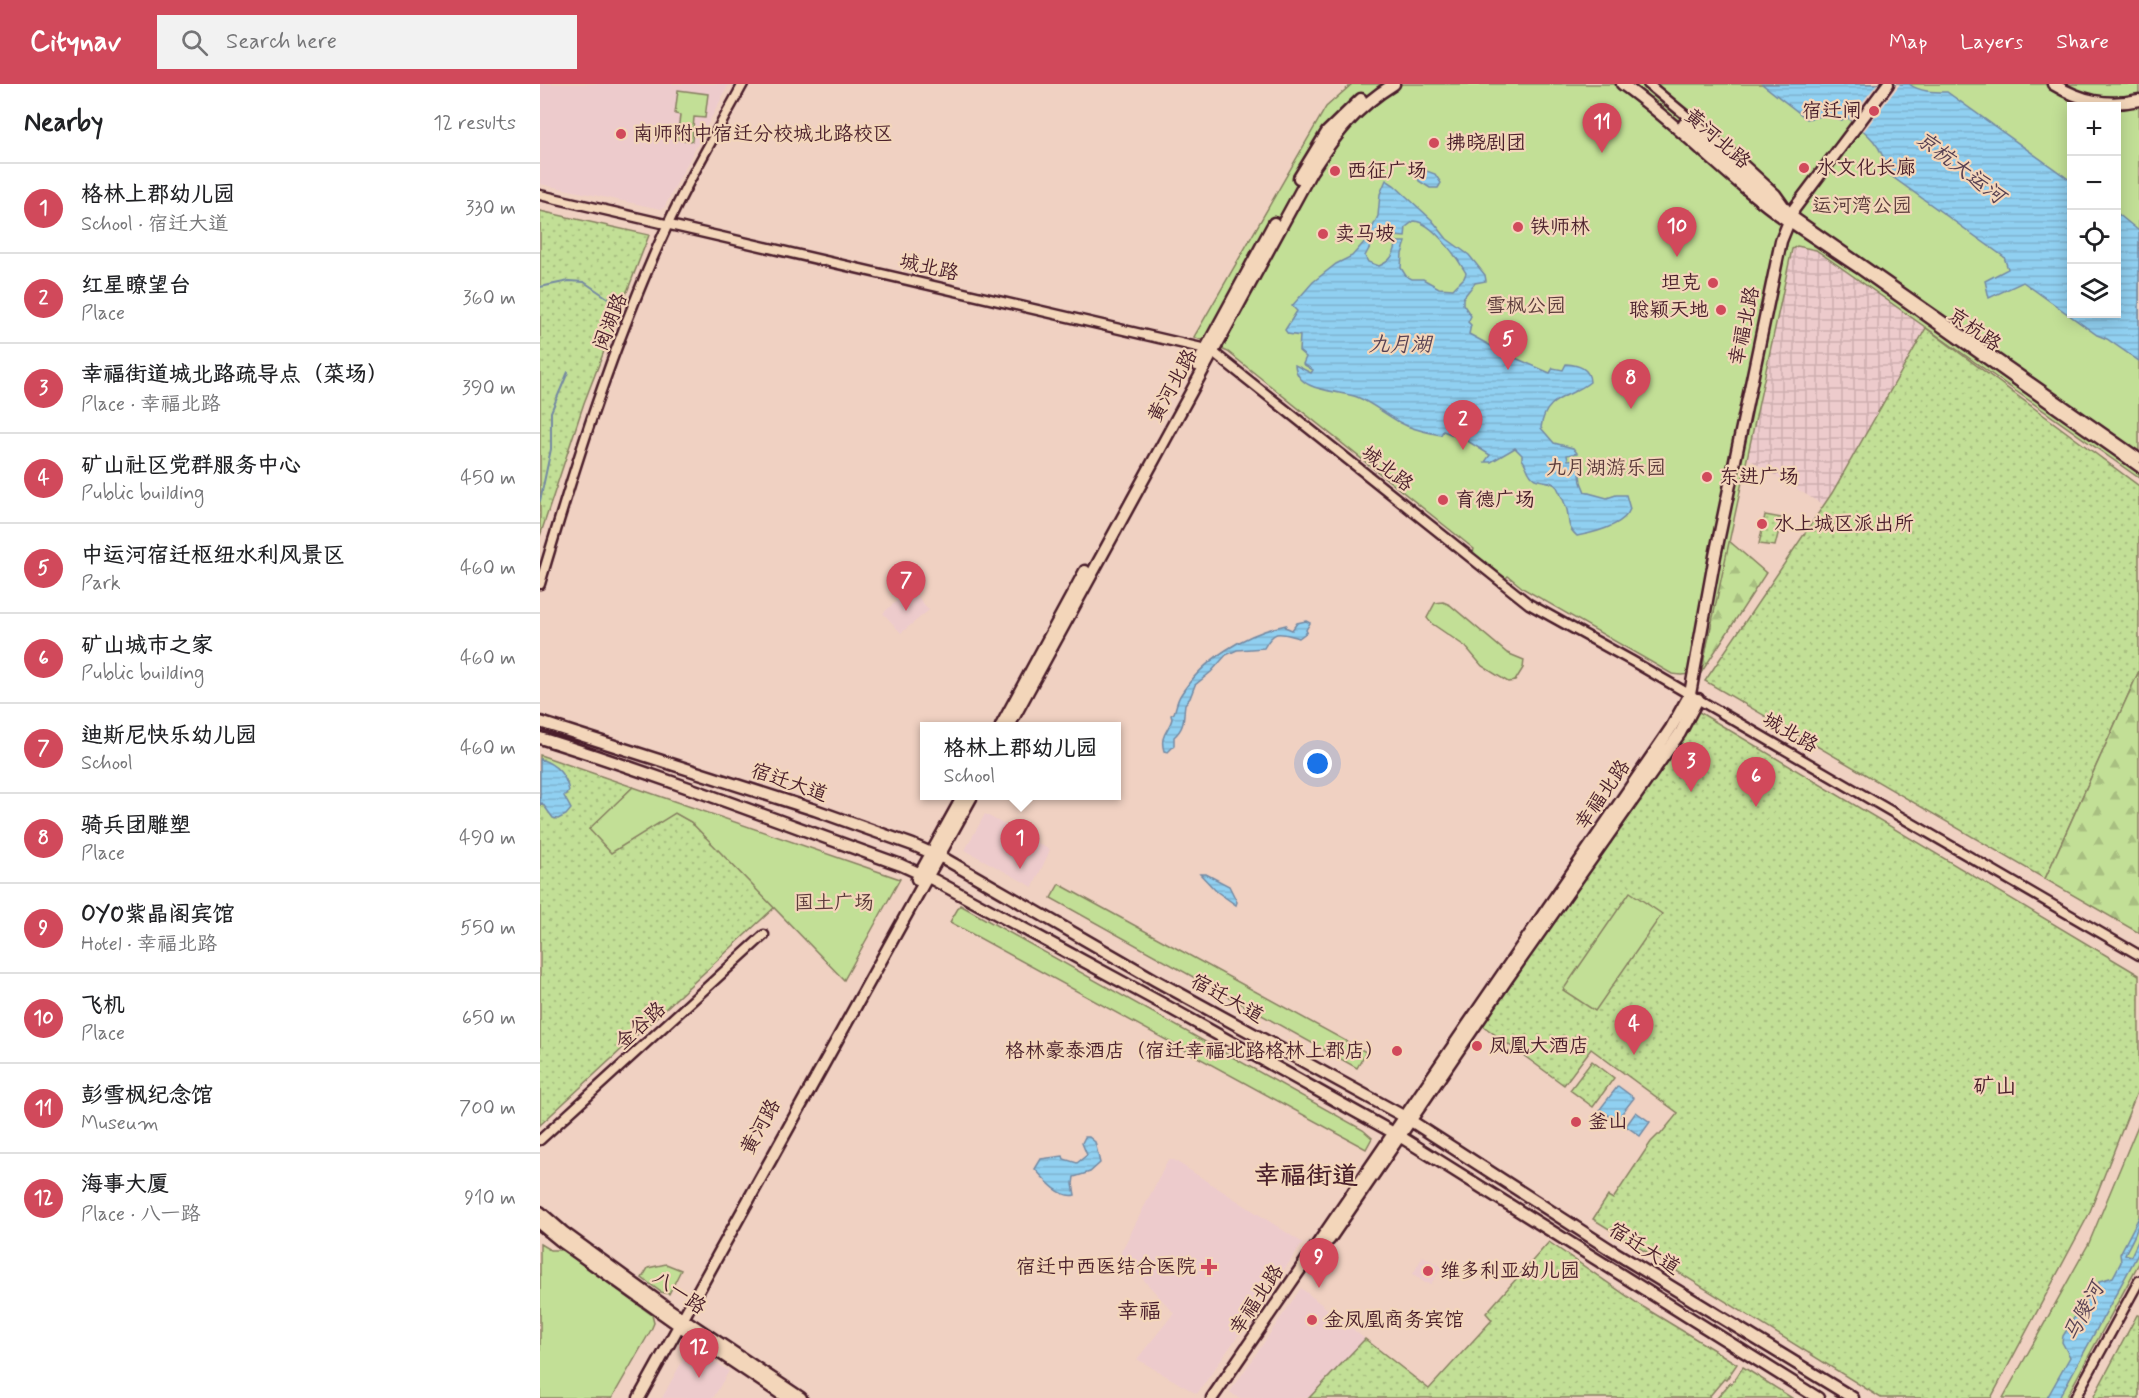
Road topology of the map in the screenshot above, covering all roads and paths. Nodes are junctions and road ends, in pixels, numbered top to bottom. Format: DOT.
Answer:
graph roads {
  1 [pos="743,84"];
  2 [pos="1381,84"];
  3 [pos="1394,84"];
  4 [pos="1622,84"];
  5 [pos="1635,84"];
  6 [pos="1648,84"];
  7 [pos="1888,84"];
  8 [pos="2053,84"];
  9 [pos="2139,100"];
  10 [pos="540,195"];
  11 [pos="1789,218"];
  12 [pos="668,224"];
  13 [pos="1210,351"];
  14 [pos="2139,458"];
  15 [pos="2139,467"];
  16 [pos="540,584"];
  17 [pos="1694,696"];
  18 [pos="540,722"];
  19 [pos="1003,722"];
  20 [pos="1012,722"];
  21 [pos="540,738"];
  22 [pos="961,800"];
  23 [pos="969,800"];
  24 [pos="936,855"];
  25 [pos="923,875"];
  26 [pos="764,935"];
  27 [pos="2139,955"];
  28 [pos="1408,1119"];
  29 [pos="1397,1135"];
  30 [pos="540,1140"];
  31 [pos="540,1212"];
  32 [pos="540,1224"];
  33 [pos="2139,1281"];
  34 [pos="679,1321"];
  35 [pos="632,1398"];
  36 [pos="639,1398"];
  37 [pos="787,1398"];
  38 [pos="801,1398"];
  39 [pos="1212,1398"];
  40 [pos="1220,1398"];
  41 [pos="1818,1398"];
  42 [pos="1852,1398"];
  43 [pos="2075,1398"];
  1 -- 12 [label="street, 阅湖路"];
  2 -- 13 [label="main road, 黄河北路"];
  3 -- 13 [label="main road, 黄河北路"];
  4 -- 11 [label="main road, 黄河北路"];
  5 -- 11 [label="main road, 黄河北路"];
  6 -- 11 [label="street"];
  7 -- 11 [label="main road, 幸福北路"];
  8 -- 9 [label="main road"];
  10 -- 12 [label="street, 城北路"];
  11 -- 14 [label="street, 京杭路"];
  11 -- 15 [label="street, 京杭路"];
  11 -- 17 [label="main road, 幸福北路"];
  12 -- 13 [label="street, 城北路"];
  12 -- 16 [label="street, 阅湖路"];
  13 -- 17 [label="street, 城北路"];
  13 -- 19 [label="main road, 黄河北路"];
  13 -- 20 [label="main road, 黄河北路"];
  17 -- 27 [label="street, 城北路"];
  17 -- 28 [label="main road, 幸福北路"];
  18 -- 24 [label="main road, 宿迁大道"];
  21 -- 25 [label="main road, 宿迁大道"];
  22 -- 24 [label="main road"];
  23 -- 24 [label="main road"];
  24 -- 25 [label="main road"];
  24 -- 28 [label="main road, 宿迁大道"];
  25 -- 29 [label="main road, 宿迁大道"];
  25 -- 34 [label="main road, 黄河路"];
  26 -- 30 [label="street, 金谷路"];
  28 -- 29 [label="main road, 幸福北路"];
  28 -- 42 [label="main road, 宿迁大道"];
  29 -- 39 [label="main road, 幸福北路"];
  29 -- 40 [label="main road, 幸福北路"];
  29 -- 41 [label="main road, 宿迁大道"];
  31 -- 34 [label="main road, 八一路"];
  32 -- 34 [label="main road, 八一路"];
  33 -- 43 [label="street"];
  34 -- 35 [label="main road, 黄河路"];
  34 -- 36 [label="main road, 黄河路"];
  34 -- 37 [label="main road, 八一路"];
  34 -- 38 [label="main road, 八一路"];
}
